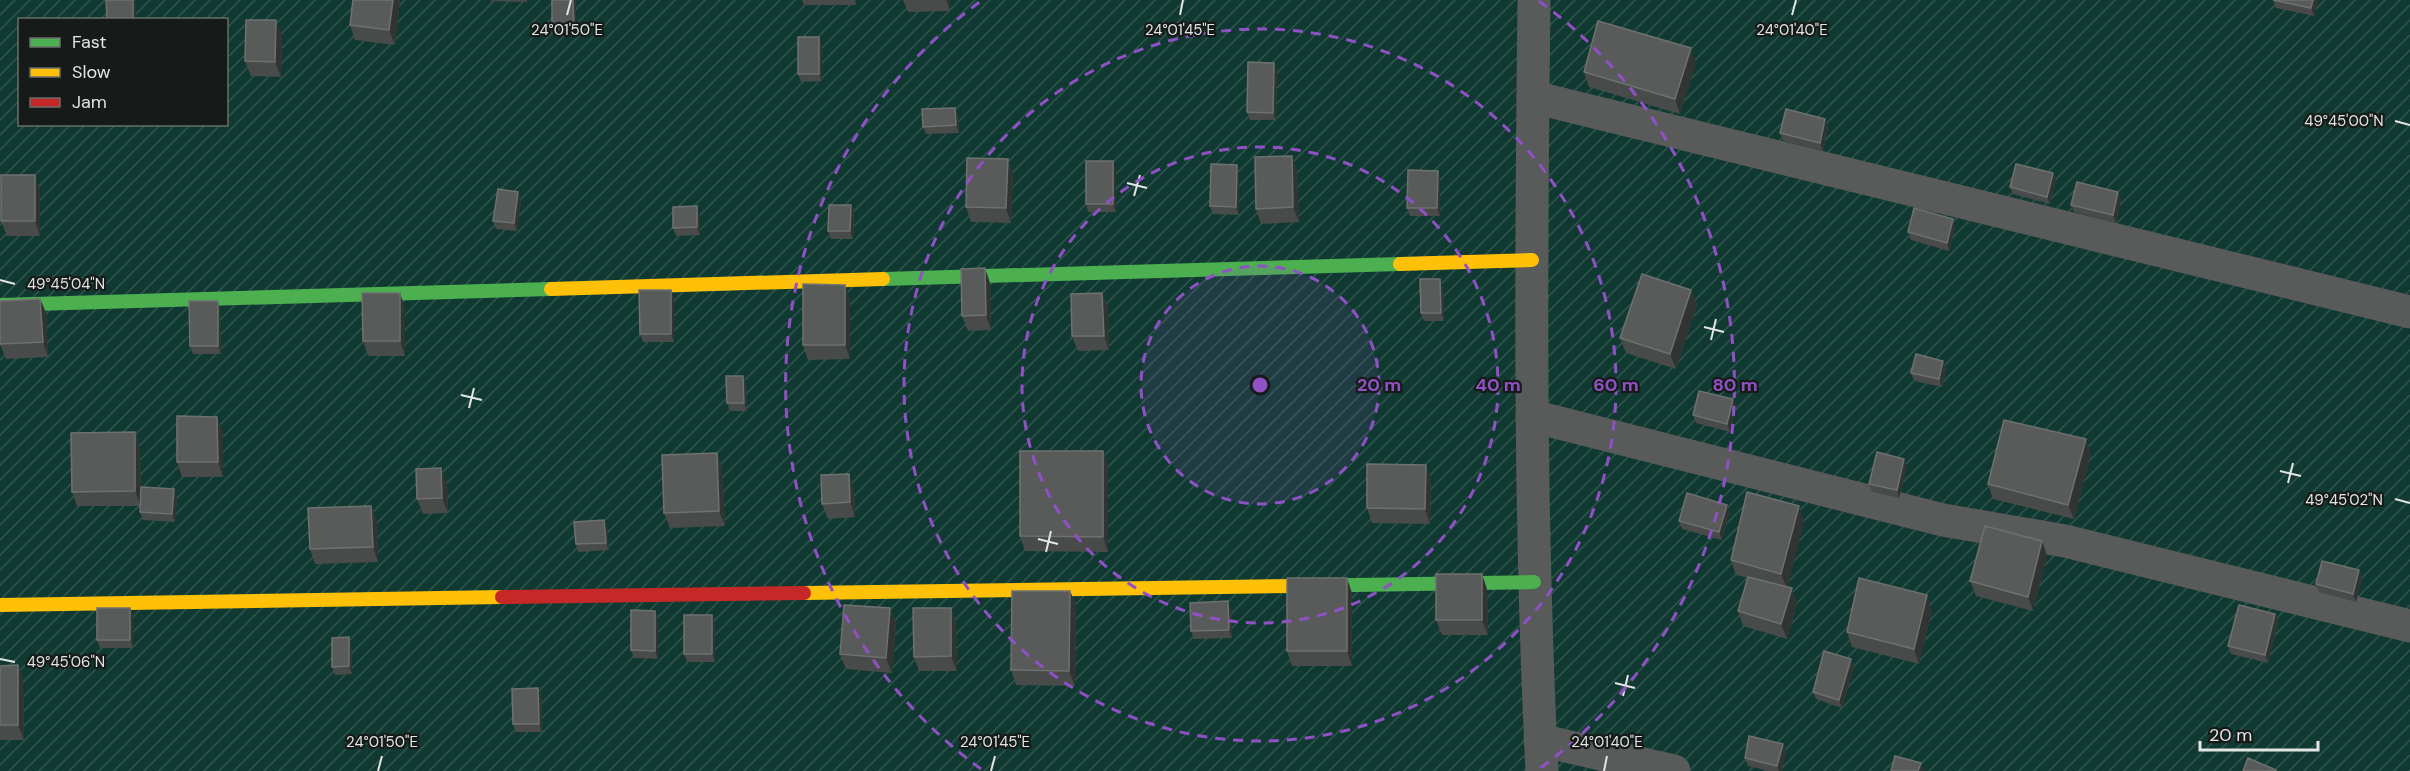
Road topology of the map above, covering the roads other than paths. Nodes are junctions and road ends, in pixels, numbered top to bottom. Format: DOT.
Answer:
graph roads {
  1 [pos="1534,0"];
  2 [pos="1533,97"];
  3 [pos="1532,260"];
  4 [pos="0,304"];
  5 [pos="2410,312"];
  6 [pos="1532,417"];
  7 [pos="1534,582"];
  8 [pos="0,605"];
  9 [pos="2410,626"];
  10 [pos="1541,755"];
  11 [pos="1674,771"];
  1 -- 2 [label="street"];
  2 -- 3 [label="street"];
  2 -- 5 [label="street"];
  3 -- 4 [label="street"];
  3 -- 6 [label="street"];
  6 -- 7 [label="street"];
  6 -- 9 [label="street"];
  7 -- 8 [label="street"];
  7 -- 10 [label="street"];
  10 -- 11 [label="street"];
}
